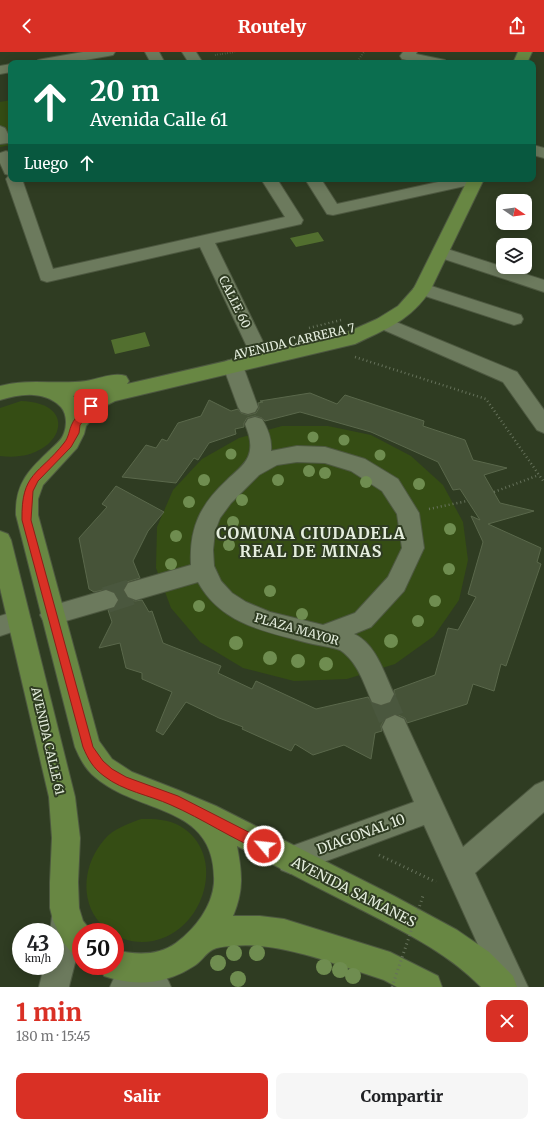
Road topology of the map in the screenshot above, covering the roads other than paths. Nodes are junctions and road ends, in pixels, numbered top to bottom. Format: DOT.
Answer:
graph roads {
  1 [pos="108,52"];
  2 [pos="410,52"];
  3 [pos="61,60"];
  4 [pos="426,60"];
  5 [pos="0,158"];
  6 [pos="8,162"];
  7 [pos="15,182"];
  8 [pos="272,182"];
  9 [pos="315,182"];
  10 [pos="461,182"];
  11 [pos="474,182"];
  12 [pos="209,248"];
  13 [pos="441,252"];
  14 [pos="544,286"];
  15 [pos="422,289"];
  16 [pos="514,319"];
  17 [pos="384,324"];
  18 [pos="257,348"];
  19 [pos="233,366"];
  20 [pos="46,390"];
  21 [pos="3,391"];
  22 [pos="76,424"];
  23 [pos="544,425"];
  24 [pos="252,469"];
  25 [pos="0,540"];
  26 [pos="203,571"];
  27 [pos="136,590"];
  28 [pos="106,600"];
  29 [pos="52,615"];
  30 [pos="10,623"];
  31 [pos="324,635"];
  32 [pos="381,694"];
  33 [pos="395,726"];
  34 [pos="544,794"];
  35 [pos="431,809"];
  36 [pos="197,811"];
  37 [pos="291,860"];
  38 [pos="450,877"];
  39 [pos="66,916"];
  40 [pos="72,927"];
  41 [pos="206,936"];
  42 [pos="134,977"];
  43 [pos="54,987"];
  44 [pos="427,987"];
  45 [pos="502,987"];
  46 [pos="513,987"];
  1 -- 3 [label="street"];
  2 -- 4 [label="street"];
  5 -- 6 [label="street"];
  7 -- 12 [label="street"];
  8 -- 12 [label="street"];
  9 -- 10 [label="street"];
  11 -- 13 [label="main road"];
  12 -- 18 [label="street, CALLE 60"];
  13 -- 14 [label="street"];
  13 -- 15 [label="main road"];
  15 -- 16 [label="street"];
  15 -- 17 [label="main road"];
  17 -- 18 [label="main road, AVENIDA CARRERA 7"];
  17 -- 19 [label="main road, AVENIDA CARRERA 7"];
  17 -- 23 [label="street"];
  18 -- 20 [label="main road, AVENIDA CARRERA 7"];
  19 -- 22 [label="main road, AVENIDA CARRERA 7"];
  19 -- 24 [label="street, PLAZA MAYOR"];
  20 -- 21 [label="main road"];
  20 -- 22 [label="main road"];
  22 -- 29 [label="main road"];
  24 -- 26 [label="street, PLAZA MAYOR"];
  24 -- 31 [label="street"];
  25 -- 30 [label="main road, AVENIDA CALLE 61"];
  26 -- 27 [label="street"];
  26 -- 31 [label="street, PLAZA MAYOR"];
  28 -- 29 [label="street"];
  29 -- 36 [label="main road"];
  30 -- 39 [label="main road, AVENIDA CALLE 61"];
  31 -- 32 [label="street, PLAZA MAYOR"];
  33 -- 35 [label="street"];
  34 -- 38 [label="street"];
  35 -- 37 [label="street, DIAGONAL 10"];
  35 -- 38 [label="street"];
  36 -- 37 [label="main road, AVENIDA SAMANES"];
  36 -- 41 [label="main road"];
  37 -- 45 [label="main road, AVENIDA SAMANES"];
  38 -- 46 [label="street"];
  39 -- 40 [label="main road, AVENIDA CALLE 61"];
  39 -- 43 [label="street"];
  41 -- 42 [label="main road"];
  41 -- 44 [label="main road"];
}
